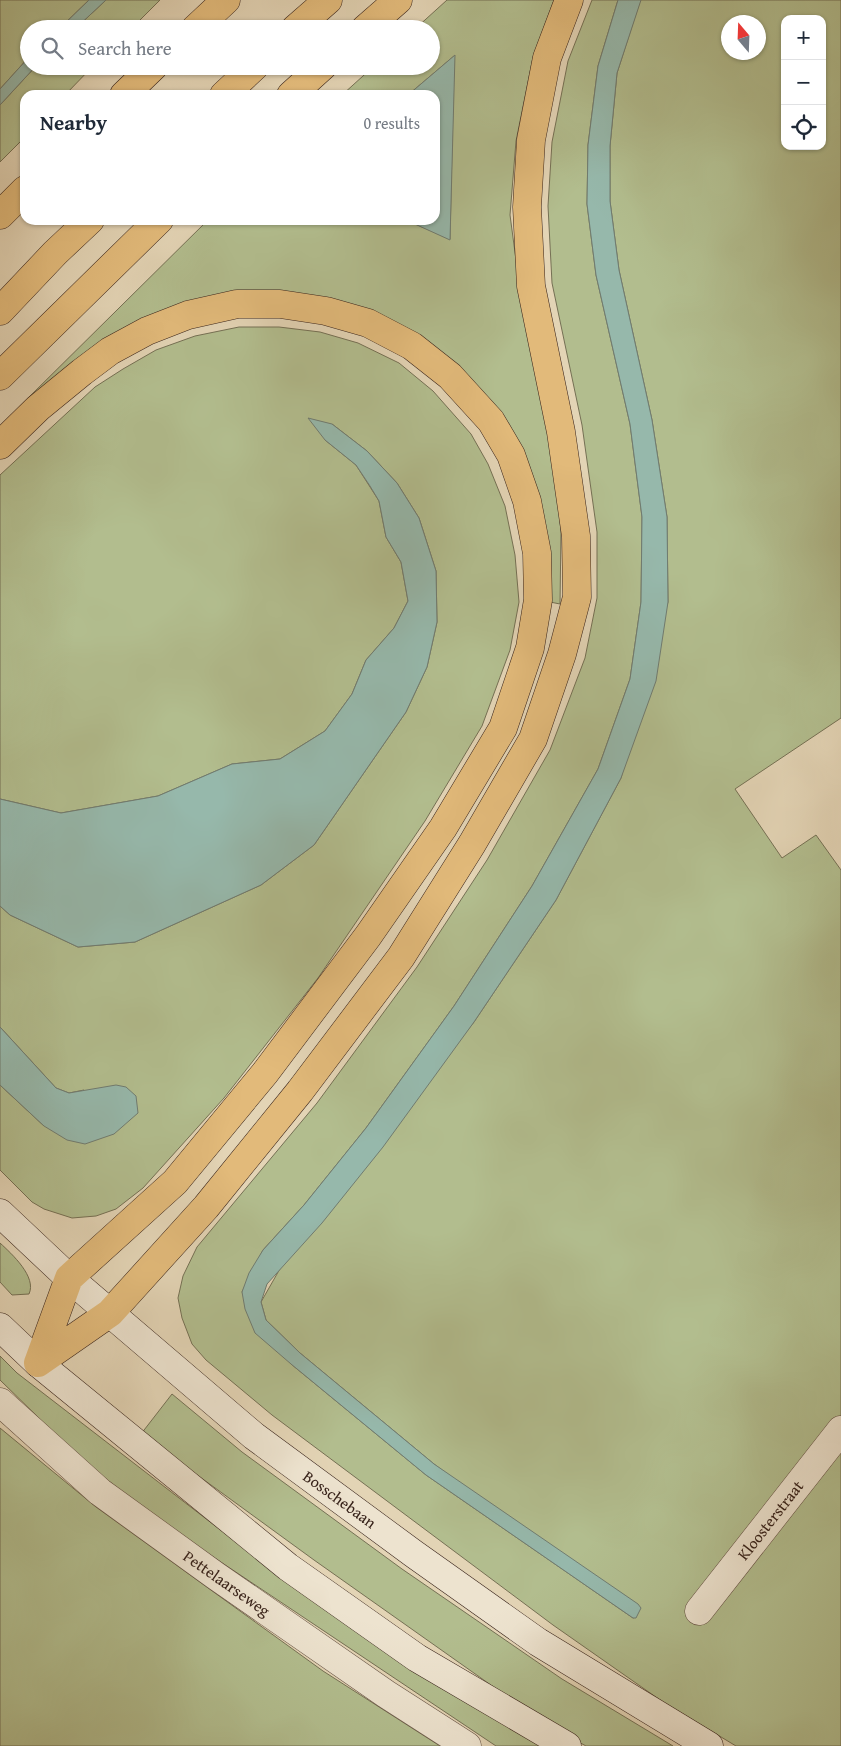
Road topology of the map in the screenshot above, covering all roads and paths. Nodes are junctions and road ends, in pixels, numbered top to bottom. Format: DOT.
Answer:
graph roads {
  1 [pos="226,0"];
  2 [pos="328,0"];
  3 [pos="398,0"];
  4 [pos="569,0"];
  5 [pos="205,20"];
  6 [pos="305,20"];
  7 [pos="375,20"];
  8 [pos="145,75"];
  9 [pos="245,75"];
  10 [pos="313,75"];
  11 [pos="129,90"];
  12 [pos="229,90"];
  13 [pos="297,90"];
  14 [pos="20,195"];
  15 [pos="0,215"];
  16 [pos="85,225"];
  17 [pos="154,225"];
  18 [pos="0,311"];
  19 [pos="0,376"];
  20 [pos="0,445"];
  21 [pos="0,1213"];
  22 [pos="69,1278"];
  23 [pos="110,1313"];
  24 [pos="0,1327"];
  25 [pos="38,1363"];
  26 [pos="0,1402"];
  27 [pos="841,1430"];
  28 [pos="699,1611"];
  29 [pos="467,1746"];
  30 [pos="567,1746"];
  31 [pos="709,1746"];
  1 -- 5 [label="highway"];
  2 -- 6 [label="highway"];
  3 -- 7 [label="highway"];
  4 -- 23 [label="highway"];
  8 -- 11 [label="highway"];
  9 -- 12 [label="highway"];
  10 -- 13 [label="highway"];
  14 -- 15 [label="highway"];
  16 -- 18 [label="highway"];
  17 -- 19 [label="highway"];
  20 -- 22 [label="highway"];
  21 -- 22 [label="main road, Bosschebaan"];
  22 -- 23 [label="main road, Bosschebaan"];
  22 -- 25 [label="highway"];
  23 -- 25 [label="highway"];
  23 -- 31 [label="main road, Bosschebaan"];
  24 -- 25 [label="main road"];
  25 -- 30 [label="main road"];
  26 -- 29 [label="main road, Pettelaarseweg"];
  27 -- 28 [label="main road, Kloosterstraat"];
}
